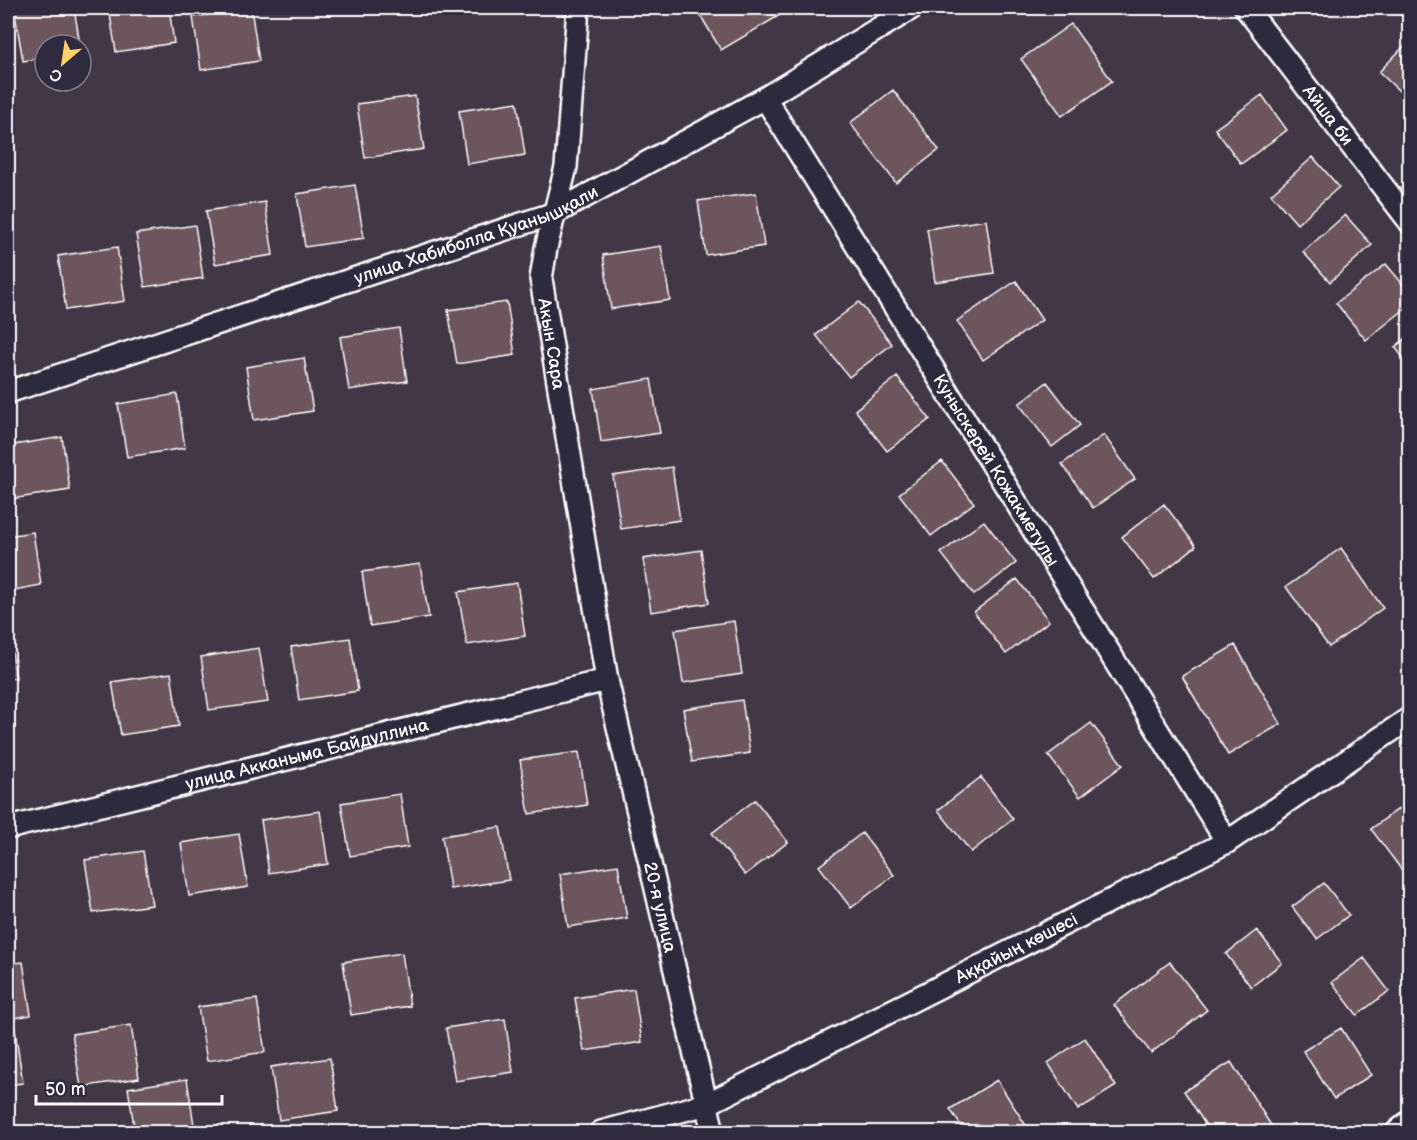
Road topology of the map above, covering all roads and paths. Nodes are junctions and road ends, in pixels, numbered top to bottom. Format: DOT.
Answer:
graph roads {
  1 [pos="578,8"];
  2 [pos="912,8"];
  3 [pos="1246,8"];
  4 [pos="765,98"];
  5 [pos="555,213"];
  6 [pos="1410,222"];
  7 [pos="8,392"];
  8 [pos="607,680"];
  9 [pos="1410,718"];
  10 [pos="8,828"];
  11 [pos="1227,842"];
  12 [pos="707,1104"];
  13 [pos="1410,1121"];
  14 [pos="601,1132"];
  15 [pos="713,1132"];
  16 [pos="1397,1132"];
  1 -- 5 [label="street, Акын Сара"];
  2 -- 4 [label="street, улица Хабиболла Қуанышқали"];
  3 -- 6 [label="street, Айша би"];
  4 -- 5 [label="street, улица Хабиболла Қуанышқали"];
  4 -- 11 [label="street, Куныскерей Кожакметулы"];
  5 -- 7 [label="street, улица Хабиболла Қуанышқали"];
  5 -- 8 [label="street, Акын Сара"];
  8 -- 10 [label="street, улица Акканыма Байдуллина"];
  8 -- 12 [label="street, 20-я улица"];
  9 -- 11 [label="street, Аққайың көшесі"];
  11 -- 12 [label="street, Аққайың көшесі"];
  12 -- 14 [label="street, Аққайың көшесі"];
  12 -- 15 [label="street, 20-я улица"];
  13 -- 16 [label="street"];
}
